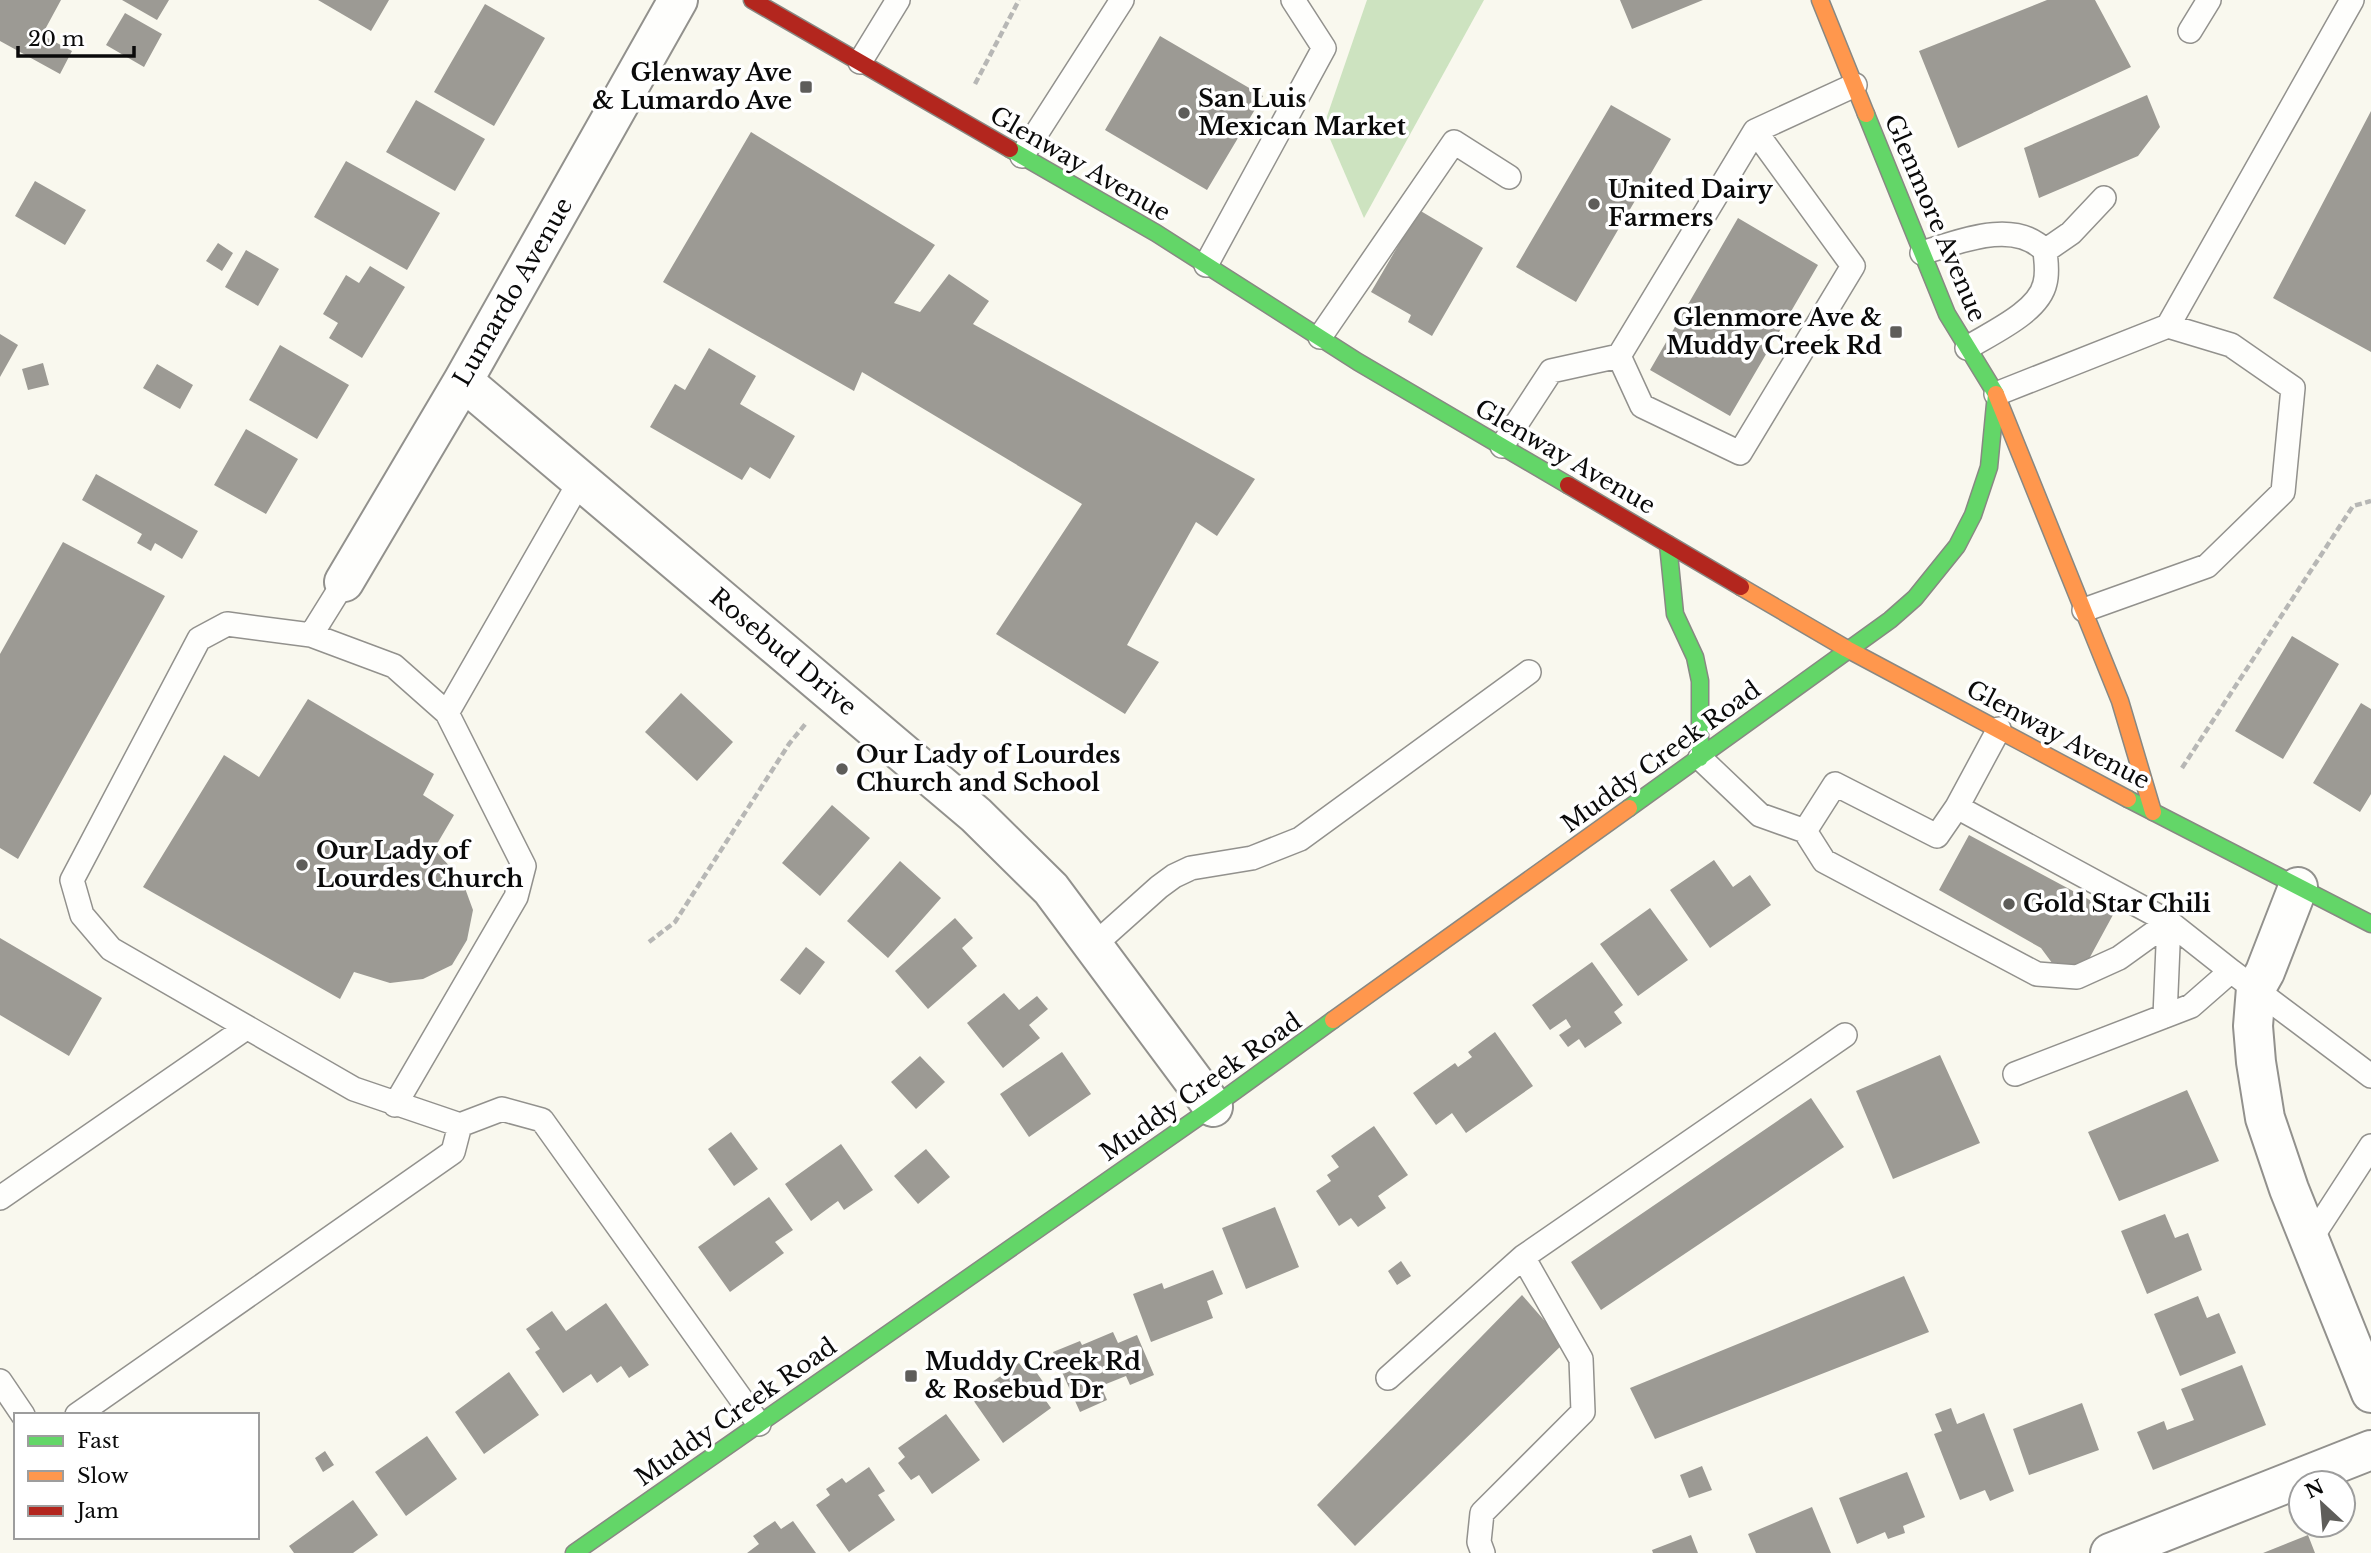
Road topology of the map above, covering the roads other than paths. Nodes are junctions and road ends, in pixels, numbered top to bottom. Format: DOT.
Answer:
graph roads {
  1 [pos="678,0"];
  2 [pos="752,0"];
  3 [pos="898,0"];
  4 [pos="1122,0"];
  5 [pos="1293,0"];
  6 [pos="1820,0"];
  7 [pos="2209,0"];
  8 [pos="2352,0"];
  9 [pos="786,8"];
  10 [pos="2190,31"];
  11 [pos="860,62"];
  12 [pos="1855,85"];
  13 [pos="1755,131"];
  14 [pos="1021,156"];
  15 [pos="1509,177"];
  16 [pos="2104,198"];
  17 [pos="2045,251"];
  18 [pos="1922,253"];
  19 [pos="1206,265"];
  20 [pos="2168,326"];
  21 [pos="1320,337"];
  22 [pos="1967,348"];
  23 [pos="1619,356"];
  24 [pos="463,381"];
  25 [pos="1996,394"];
  26 [pos="1502,446"];
  27 [pos="580,481"];
  28 [pos="1668,544"];
  29 [pos="344,582"];
  30 [pos="2084,610"];
  31 [pos="311,635"];
  32 [pos="1847,649"];
  33 [pos="1529,672"];
  34 [pos="447,713"];
  35 [pos="1999,729"];
  36 [pos="1700,758"];
  37 [pos="1957,807"];
  38 [pos="2153,811"];
  39 [pos="1805,831"];
  40 [pos="2298,887"];
  41 [pos="2169,922"];
  42 [pos="2371,923"];
  43 [pos="1093,946"];
  44 [pos="2244,980"];
  45 [pos="2165,1016"];
  46 [pos="246,1028"];
  47 [pos="1845,1035"];
  48 [pos="2015,1074"];
  49 [pos="2371,1076"];
  50 [pos="395,1105"];
  51 [pos="1213,1108"];
  52 [pos="460,1125"];
  53 [pos="2371,1146"];
  54 [pos="0,1198"];
  55 [pos="2310,1241"];
  56 [pos="1523,1258"];
  57 [pos="1388,1378"];
  58 [pos="0,1381"];
  59 [pos="2371,1393"];
  60 [pos="22,1413"];
  61 [pos="80,1413"];
  62 [pos="759,1424"];
  63 [pos="2371,1450"];
  64 [pos="574,1553"];
  65 [pos="1483,1553"];
  66 [pos="2110,1553"];
  1 -- 24 [label="street, Lumardo Avenue"];
  2 -- 9 [label="main road, Glenway Avenue"];
  3 -- 11 [label="lane"];
  4 -- 14 [label="lane"];
  5 -- 19 [label="lane"];
  6 -- 12 [label="main road, Glenmore Avenue"];
  7 -- 10 [label="lane"];
  8 -- 20 [label="lane"];
  9 -- 11 [label="main road, Glenway Avenue"];
  11 -- 14 [label="main road, Glenway Avenue"];
  12 -- 13 [label="lane"];
  12 -- 18 [label="main road, Glenmore Avenue"];
  13 -- 23 [label="lane"];
  13 -- 23 [label="lane"];
  14 -- 19 [label="main road, Glenway Avenue"];
  15 -- 21 [label="lane"];
  16 -- 17 [label="lane"];
  17 -- 18 [label="lane"];
  17 -- 22 [label="lane"];
  18 -- 22 [label="main road, Glenmore Avenue"];
  19 -- 21 [label="main road, Glenway Avenue"];
  20 -- 25 [label="lane"];
  20 -- 30 [label="lane"];
  21 -- 26 [label="main road, Glenway Avenue"];
  22 -- 25 [label="main road, Glenmore Avenue"];
  23 -- 26 [label="lane"];
  24 -- 27 [label="street, Rosebud Drive"];
  24 -- 29 [label="street, Lumardo Avenue"];
  25 -- 30 [label="main road, Glenmore Avenue"];
  25 -- 32 [label="main road"];
  26 -- 28 [label="main road, Glenway Avenue"];
  27 -- 34 [label="lane"];
  27 -- 43 [label="street, Rosebud Drive"];
  28 -- 32 [label="main road, Glenway Avenue"];
  28 -- 36 [label="main road"];
  29 -- 31 [label="lane"];
  30 -- 38 [label="main road, Glenmore Avenue"];
  31 -- 34 [label="lane"];
  31 -- 46 [label="lane"];
  32 -- 35 [label="main road, Glenway Avenue"];
  32 -- 36 [label="main road, Muddy Creek Road"];
  33 -- 43 [label="lane"];
  34 -- 50 [label="lane"];
  35 -- 37 [label="lane"];
  35 -- 38 [label="main road, Glenway Avenue"];
  36 -- 39 [label="lane"];
  36 -- 51 [label="main road, Muddy Creek Road"];
  37 -- 39 [label="lane"];
  37 -- 41 [label="lane"];
  38 -- 40 [label="main road, Glenway Avenue"];
  39 -- 41 [label="lane"];
  40 -- 42 [label="main road, Glenway Avenue"];
  40 -- 44 [label="street"];
  41 -- 44 [label="lane"];
  41 -- 45 [label="lane"];
  43 -- 51 [label="street, Rosebud Drive"];
  44 -- 45 [label="lane"];
  44 -- 49 [label="lane"];
  44 -- 55 [label="street"];
  45 -- 48 [label="lane"];
  46 -- 50 [label="lane"];
  46 -- 54 [label="lane"];
  47 -- 56 [label="lane"];
  50 -- 52 [label="lane"];
  51 -- 62 [label="main road, Muddy Creek Road"];
  52 -- 61 [label="lane"];
  52 -- 62 [label="lane"];
  53 -- 55 [label="lane"];
  55 -- 59 [label="street"];
  56 -- 57 [label="lane"];
  56 -- 65 [label="lane"];
  58 -- 60 [label="lane"];
  62 -- 64 [label="main road, Muddy Creek Road"];
  63 -- 66 [label="street"];
}
